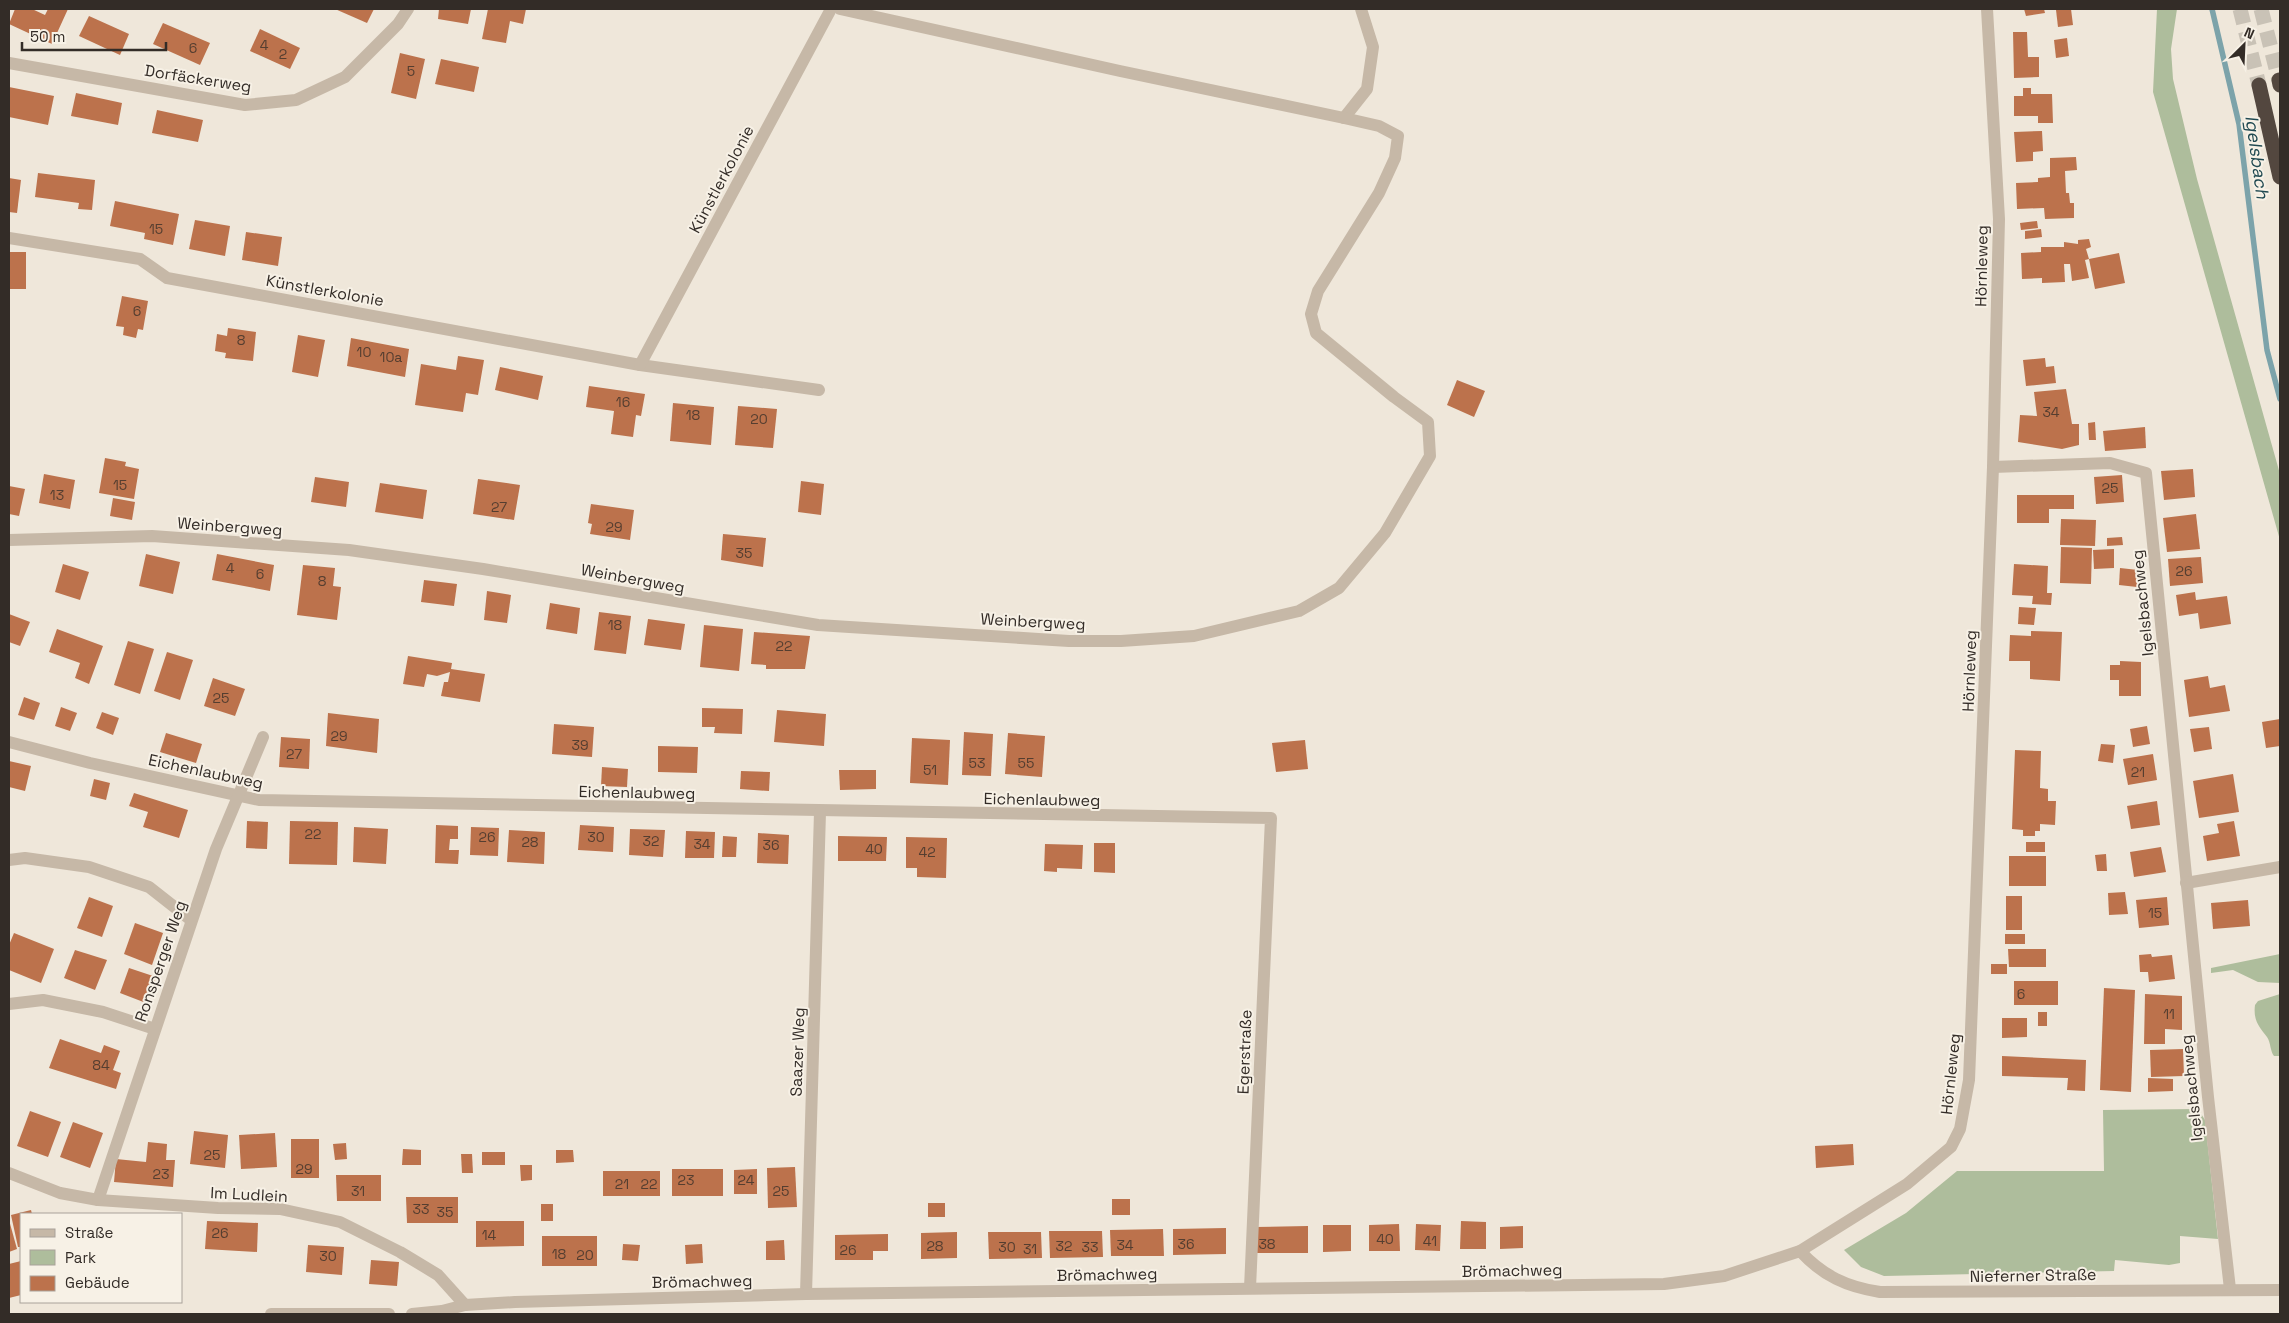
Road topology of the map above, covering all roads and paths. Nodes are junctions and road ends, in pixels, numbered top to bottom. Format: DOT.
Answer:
graph roads {
  1 [pos="408,9"];
  2 [pos="831,9"];
  3 [pos="840,9"];
  4 [pos="1361,9"];
  5 [pos="1986,9"];
  6 [pos="9,63"];
  7 [pos="2259,85"];
  8 [pos="1344,118"];
  9 [pos="2280,177"];
  10 [pos="9,238"];
  11 [pos="640,365"];
  12 [pos="819,390"];
  13 [pos="1994,467"];
  14 [pos="9,540"];
  15 [pos="262,737"];
  16 [pos="9,742"];
  17 [pos="239,796"];
  18 [pos="820,812"];
  19 [pos="1271,818"];
  20 [pos="9,860"];
  21 [pos="2280,867"];
  22 [pos="2186,883"];
  23 [pos="191,920"];
  24 [pos="9,1004"];
  25 [pos="155,1029"];
  26 [pos="9,1173"];
  27 [pos="98,1200"];
  28 [pos="1800,1251"];
  29 [pos="1250,1288"];
  30 [pos="2230,1289"];
  31 [pos="2280,1290"];
  32 [pos="806,1294"];
  33 [pos="465,1305"];
  34 [pos="271,1314"];
  35 [pos="389,1314"];
  36 [pos="412,1314"];
  1 -- 6 [label="street, Dorfäckerweg"];
  2 -- 11 [label="street, Künstlerkolonie"];
  3 -- 8 [label="street"];
  4 -- 8 [label="street"];
  5 -- 13 [label="street, Hörnleweg"];
  7 -- 9 [label="highway"];
  8 -- 14 [label="street, Weinbergweg"];
  10 -- 11 [label="street, Künstlerkolonie"];
  11 -- 12 [label="street, Künstlerkolonie"];
  13 -- 22 [label="street, Igelsbachweg"];
  13 -- 28 [label="street, Hörnleweg"];
  15 -- 17 [label="street, Ronsperger Weg"];
  16 -- 17 [label="street, Eichenlaubweg"];
  17 -- 18 [label="street, Eichenlaubweg"];
  17 -- 23 [label="street, Ronsperger Weg"];
  18 -- 19 [label="street, Eichenlaubweg"];
  18 -- 32 [label="street, Saazer Weg"];
  19 -- 29 [label="street, Egerstraße"];
  20 -- 23 [label="street"];
  21 -- 22 [label="street"];
  22 -- 30 [label="street, Igelsbachweg"];
  23 -- 25 [label="street, Ronsperger Weg"];
  24 -- 25 [label="street"];
  25 -- 27 [label="street, Ronsperger Weg"];
  26 -- 27 [label="street, Im Ludlein"];
  27 -- 33 [label="street, Im Ludlein"];
  28 -- 29 [label="street, Brömachweg"];
  28 -- 30 [label="street, Nieferner Straße"];
  29 -- 32 [label="street, Brömachweg"];
  30 -- 31 [label="street, Nieferner Straße"];
  32 -- 33 [label="street, Brömachweg"];
  33 -- 36 [label="street, Brömachweg"];
  34 -- 35 [label="street"];
}
